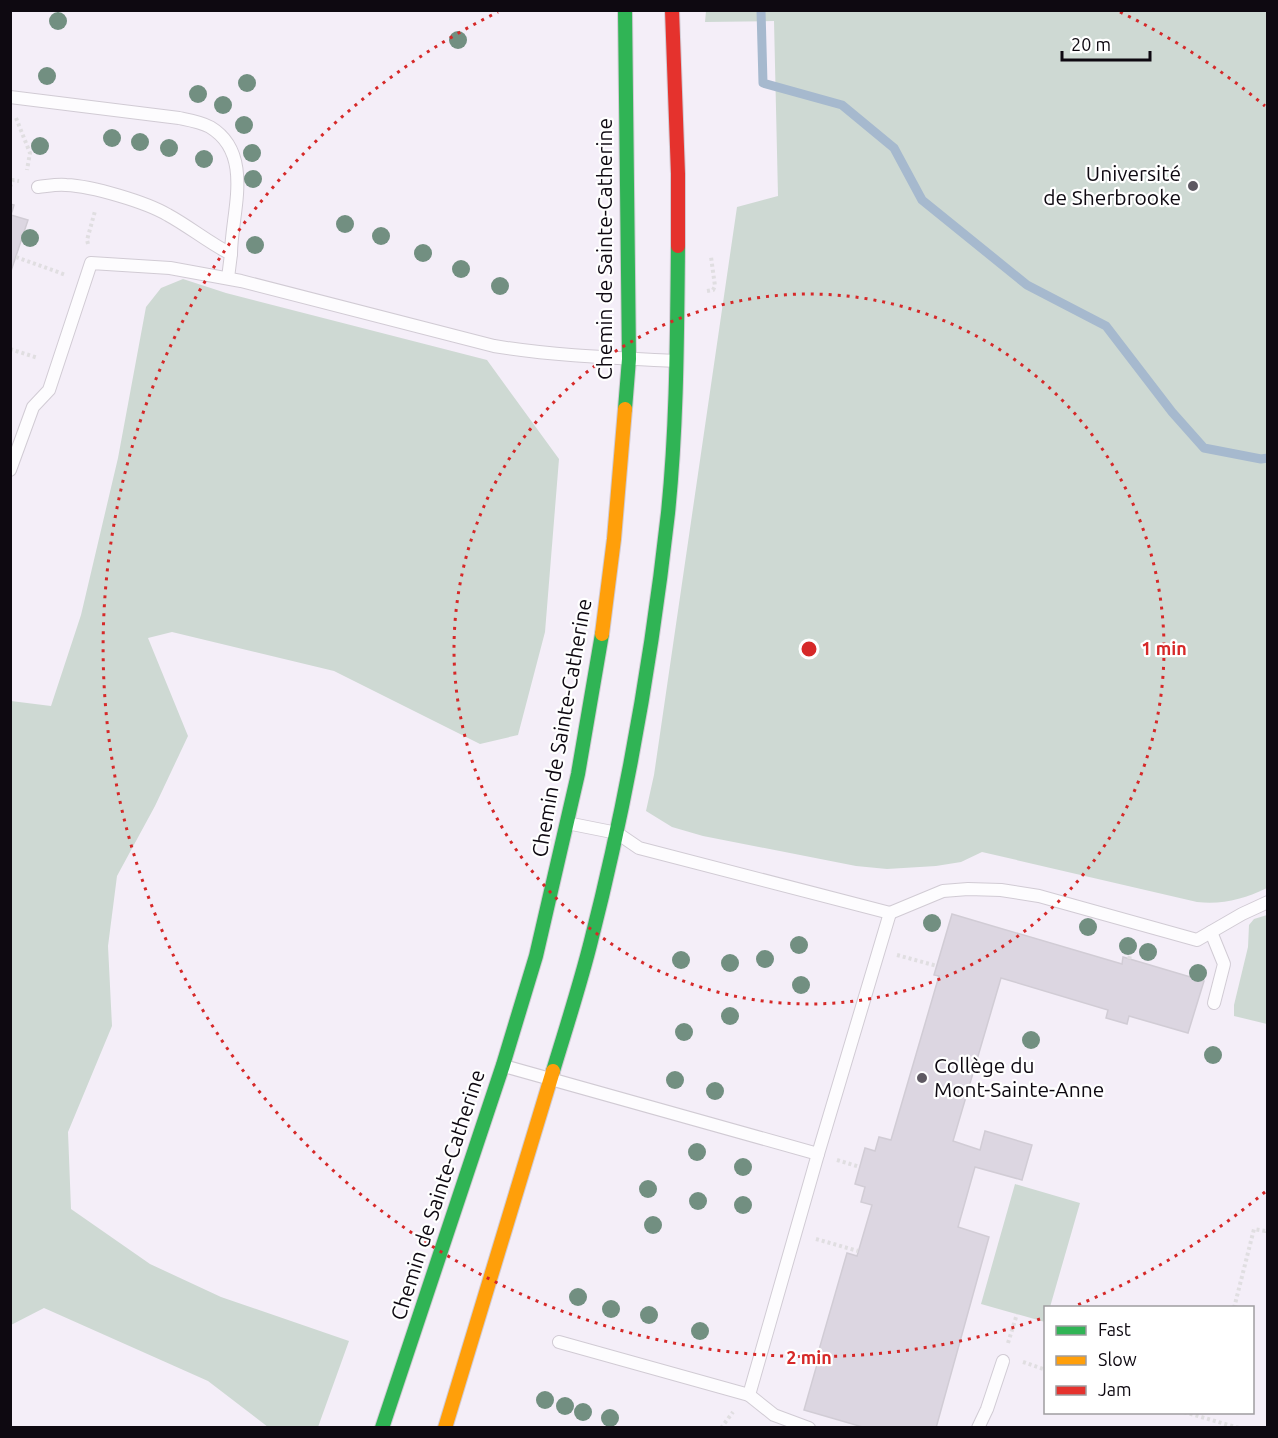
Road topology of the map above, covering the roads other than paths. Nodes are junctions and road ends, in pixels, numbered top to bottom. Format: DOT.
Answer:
graph roads {
  1 [pos="625,10"];
  2 [pos="672,10"];
  3 [pos="12,103"];
  4 [pos="38,187"];
  5 [pos="231,254"];
  6 [pos="228,278"];
  7 [pos="629,359"];
  8 [pos="677,361"];
  9 [pos="10,470"];
  10 [pos="567,823"];
  11 [pos="617,833"];
  12 [pos="1268,902"];
  13 [pos="890,913"];
  14 [pos="1211,932"];
  15 [pos="1214,1003"];
  16 [pos="503,1065"];
  17 [pos="552,1078"];
  18 [pos="818,1154"];
  19 [pos="559,1342"];
  20 [pos="1003,1361"];
  21 [pos="749,1395"];
  22 [pos="802,1426"];
  23 [pos="382,1428"];
  24 [pos="445,1428"];
  25 [pos="978,1428"];
  1 -- 7 [label="main road, Chemin de Sainte-Catherine"];
  2 -- 8 [label="main road"];
  3 -- 5 [label="lane"];
  4 -- 5 [label="lane"];
  5 -- 6 [label="lane"];
  6 -- 7 [label="lane"];
  6 -- 9 [label="lane"];
  7 -- 8 [label="lane"];
  7 -- 10 [label="main road, Chemin de Sainte-Catherine"];
  8 -- 11 [label="main road"];
  10 -- 11 [label="lane"];
  10 -- 16 [label="main road, Chemin de Sainte-Catherine"];
  11 -- 13 [label="lane"];
  11 -- 17 [label="main road"];
  12 -- 14 [label="lane"];
  13 -- 14 [label="lane"];
  13 -- 18 [label="lane"];
  14 -- 15 [label="lane"];
  16 -- 17 [label="lane"];
  16 -- 23 [label="main road, Chemin de Sainte-Catherine"];
  17 -- 18 [label="lane"];
  17 -- 24 [label="main road"];
  18 -- 21 [label="lane"];
  19 -- 21 [label="lane"];
  20 -- 25 [label="lane"];
  21 -- 22 [label="lane"];
}
